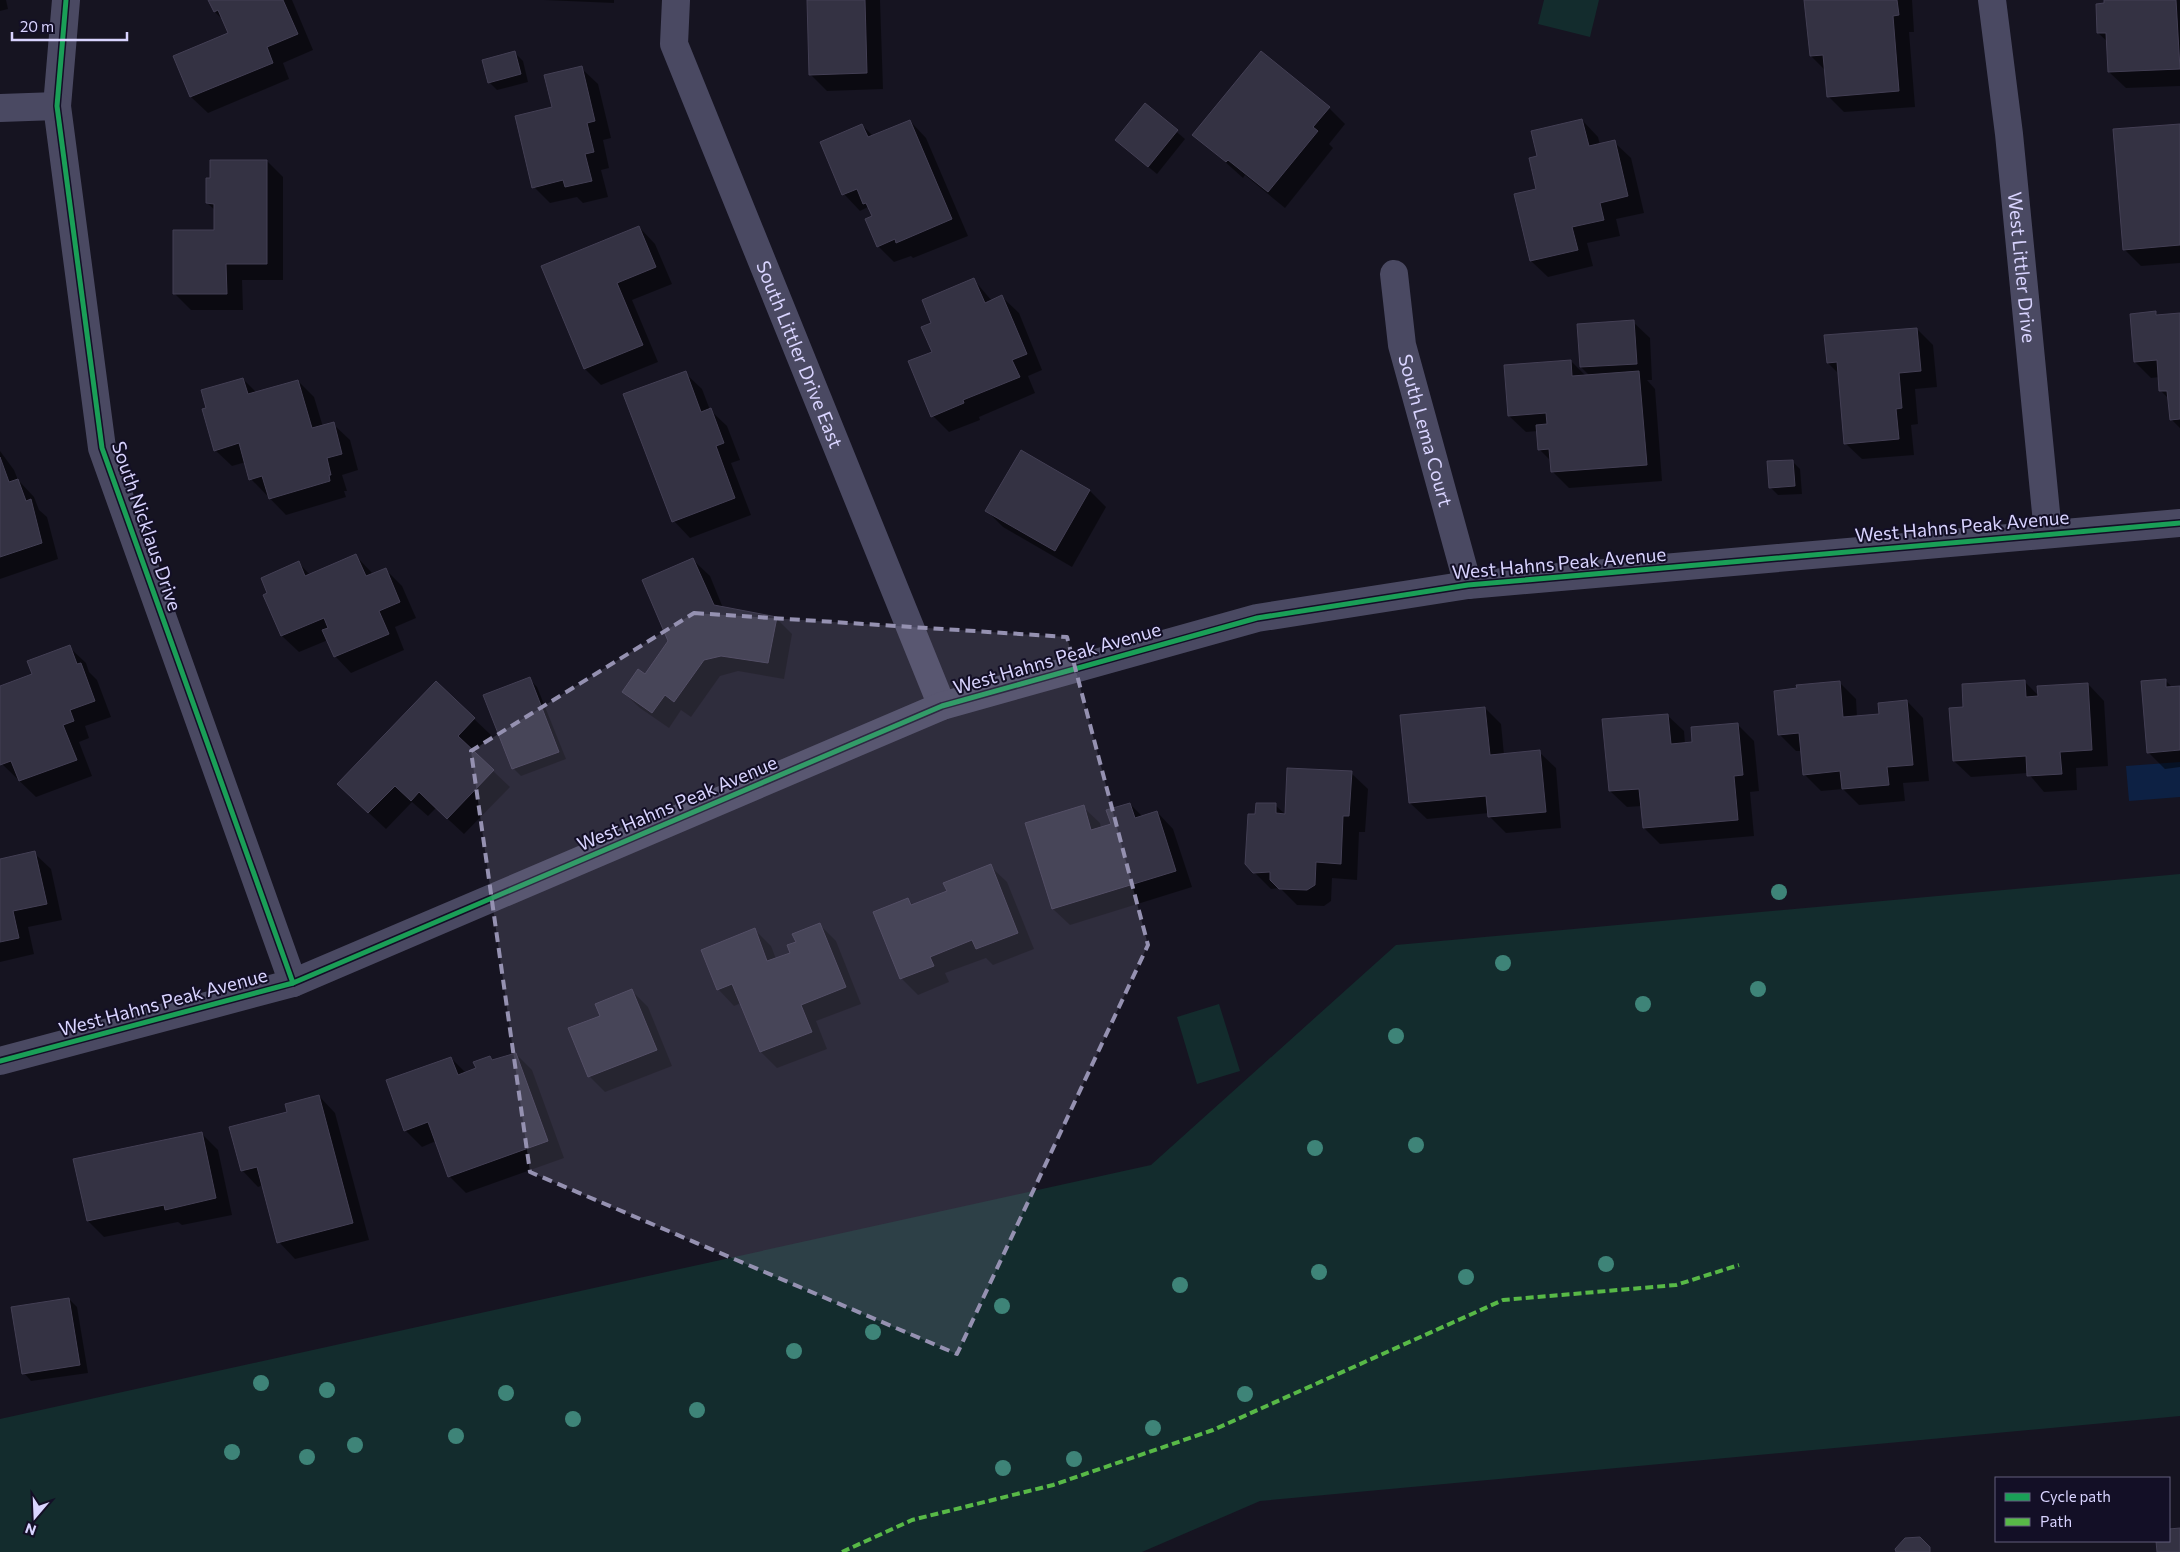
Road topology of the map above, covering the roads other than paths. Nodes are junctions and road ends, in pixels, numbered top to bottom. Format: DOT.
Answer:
graph roads {
  1 [pos="66,0"];
  2 [pos="676,0"];
  3 [pos="1992,0"];
  4 [pos="57,106"];
  5 [pos="0,108"];
  6 [pos="1394,274"];
  7 [pos="2180,523"];
  8 [pos="2048,533"];
  9 [pos="1468,585"];
  10 [pos="942,706"];
  11 [pos="294,983"];
  12 [pos="0,1061"];
  1 -- 4 [label="street, South Nicklaus Drive"];
  2 -- 10 [label="street, South Littler Drive East"];
  3 -- 8 [label="street, West Littler Drive"];
  4 -- 5 [label="street"];
  4 -- 11 [label="street, South Nicklaus Drive"];
  6 -- 9 [label="street, South Lema Court"];
  7 -- 8 [label="street, West Hahns Peak Avenue"];
  8 -- 9 [label="street, West Hahns Peak Avenue"];
  9 -- 10 [label="street, West Hahns Peak Avenue"];
  10 -- 11 [label="street, West Hahns Peak Avenue"];
  11 -- 12 [label="street, West Hahns Peak Avenue"];
}
